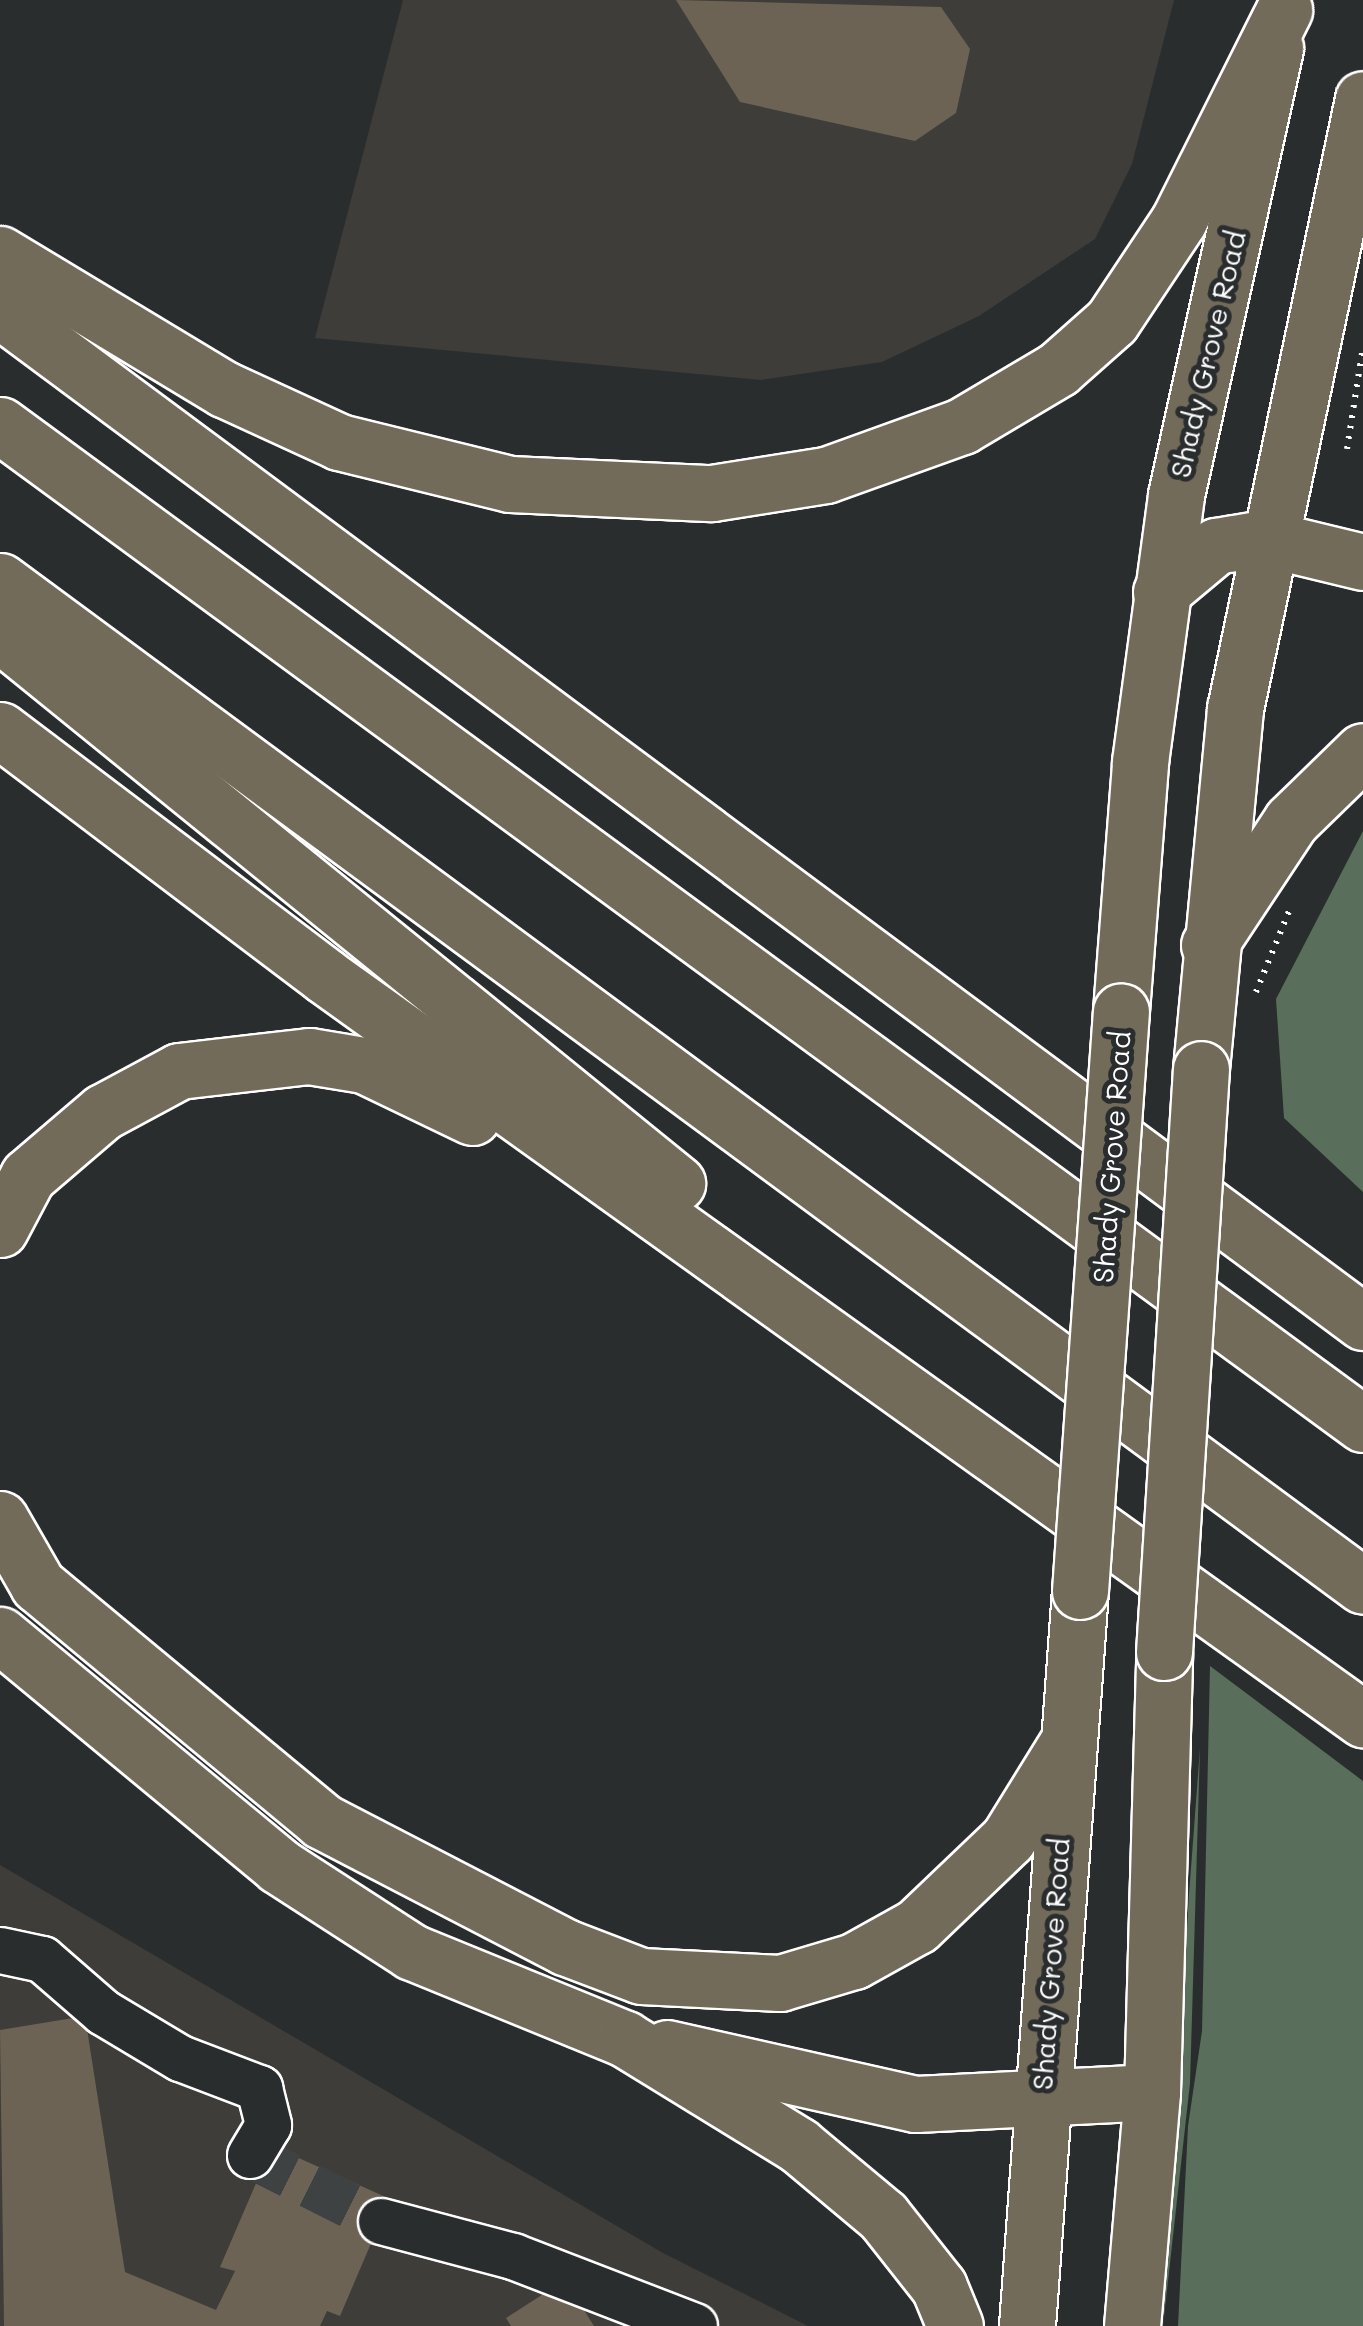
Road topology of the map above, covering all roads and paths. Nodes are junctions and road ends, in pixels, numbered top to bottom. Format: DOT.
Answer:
graph roads {
  1 [pos="1285,5"];
  2 [pos="1363,99"];
  3 [pos="0,254"];
  4 [pos="0,310"];
  5 [pos="1363,347"];
  6 [pos="0,426"];
  7 [pos="1347,449"];
  8 [pos="1264,538"];
  9 [pos="1363,562"];
  10 [pos="0,580"];
  11 [pos="1161,592"];
  12 [pos="0,634"];
  13 [pos="0,730"];
  14 [pos="1363,751"];
  15 [pos="1294,896"];
  16 [pos="1209,945"];
  17 [pos="1252,1007"];
  18 [pos="674,1222"];
  19 [pos="0,1229"];
  20 [pos="790,1308"];
  21 [pos="1363,1322"];
  22 [pos="1363,1424"];
  23 [pos="0,1519"];
  24 [pos="1363,1586"];
  25 [pos="0,1635"];
  26 [pos="1363,1718"];
  27 [pos="1066,1745"];
  28 [pos="0,1950"];
  29 [pos="625,2039"];
  30 [pos="1152,2092"];
  31 [pos="1040,2104"];
  32 [pos="250,2155"];
  33 [pos="380,2221"];
  34 [pos="694,2326"];
  35 [pos="955,2326"];
  36 [pos="1026,2326"];
  37 [pos="1132,2326"];
  1 -- 3 [label="main road"];
  1 -- 11 [label="main road, Shady Grove Road"];
  2 -- 8 [label="main road"];
  4 -- 21 [label="main road"];
  5 -- 7 [label="path"];
  6 -- 22 [label="main road"];
  8 -- 9 [label="main road"];
  8 -- 11 [label="main road"];
  8 -- 16 [label="main road"];
  10 -- 24 [label="main road"];
  11 -- 27 [label="main road, Shady Grove Road, bridge"];
  12 -- 20 [label="main road"];
  13 -- 18 [label="main road"];
  14 -- 16 [label="main road"];
  15 -- 17 [label="path"];
  16 -- 30 [label="main road, bridge"];
  18 -- 19 [label="main road"];
  18 -- 20 [label="main road"];
  20 -- 26 [label="main road"];
  23 -- 27 [label="main road"];
  25 -- 29 [label="main road"];
  27 -- 31 [label="main road, Shady Grove Road"];
  28 -- 32 [label="lane"];
  29 -- 31 [label="main road"];
  29 -- 35 [label="main road"];
  30 -- 31 [label="main road"];
  30 -- 37 [label="main road"];
  31 -- 36 [label="main road, Shady Grove Road"];
  33 -- 34 [label="lane"];
}
